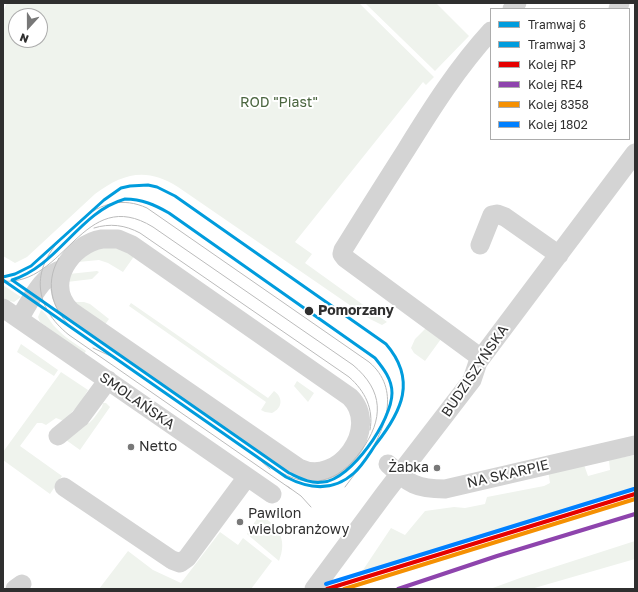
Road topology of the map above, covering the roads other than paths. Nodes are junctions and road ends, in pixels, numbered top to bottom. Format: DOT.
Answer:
graph roads {
  1 [pos="490,32"];
  2 [pos="635,153"];
  3 [pos="480,246"];
  4 [pos="559,255"];
  5 [pos="63,269"];
  6 [pos="62,298"];
  7 [pos="3,308"];
  8 [pos="21,316"];
  9 [pos="480,360"];
  10 [pos="108,380"];
  11 [pos="58,436"];
  12 [pos="635,445"];
  13 [pos="394,470"];
  14 [pos="247,477"];
  15 [pos="64,487"];
  16 [pos="272,494"];
  17 [pos="314,589"];
  1 -- 9 [label="street"];
  2 -- 4 [label="street, BUDZISZYŃSKA"];
  3 -- 4 [label="street"];
  4 -- 9 [label="street, BUDZISZYŃSKA"];
  5 -- 6 [label="street"];
  5 -- 6 [label="street"];
  5 -- 8 [label="street"];
  6 -- 8 [label="street"];
  7 -- 8 [label="street, SMOLAŃSKA"];
  8 -- 10 [label="street, SMOLAŃSKA"];
  9 -- 13 [label="street, BUDZISZYŃSKA"];
  10 -- 11 [label="street"];
  10 -- 14 [label="street, SMOLAŃSKA"];
  12 -- 13 [label="street, NA SKARPIE"];
  13 -- 17 [label="street, BUDZISZYŃSKA"];
  14 -- 15 [label="street"];
  14 -- 16 [label="street, SMOLAŃSKA"];
}
